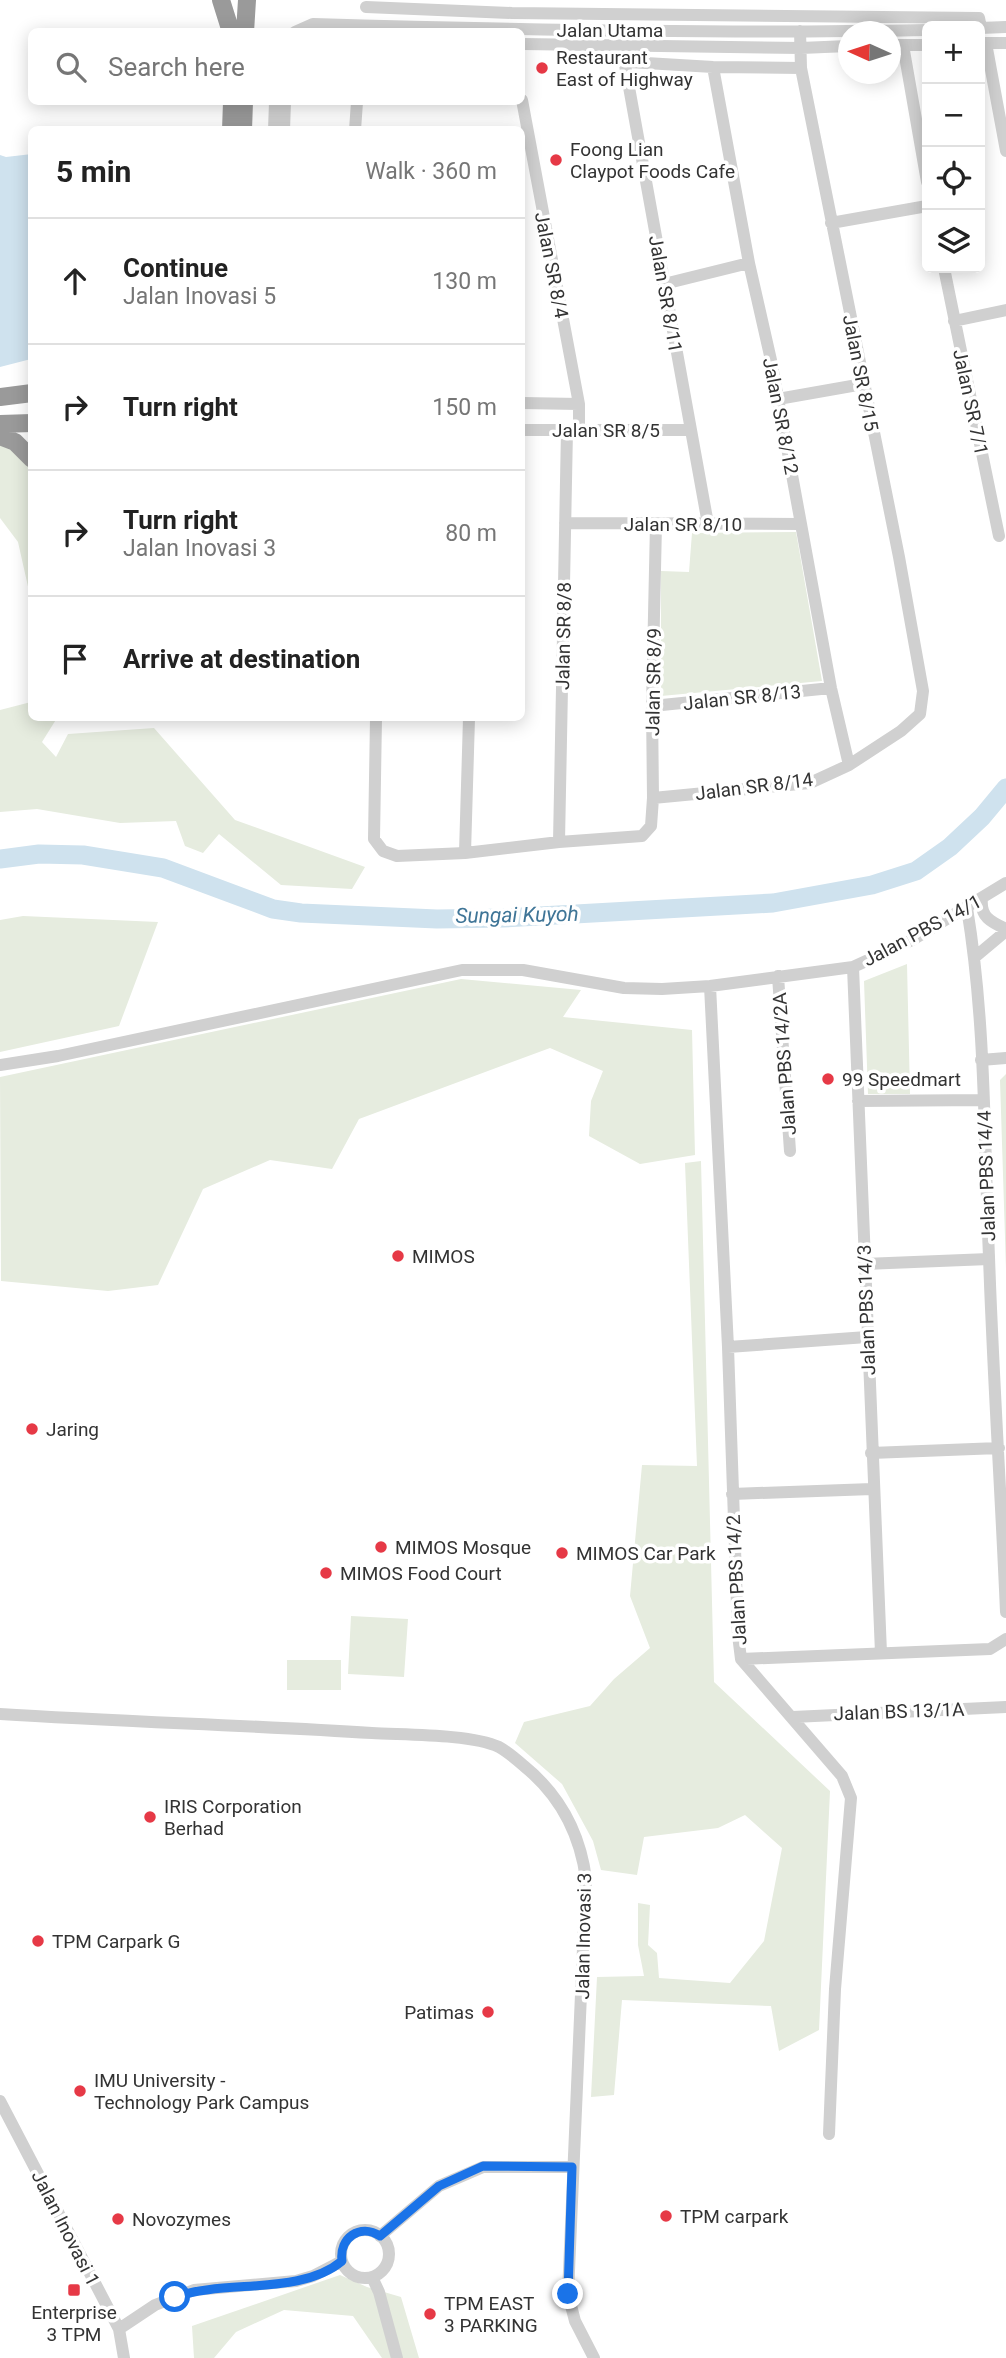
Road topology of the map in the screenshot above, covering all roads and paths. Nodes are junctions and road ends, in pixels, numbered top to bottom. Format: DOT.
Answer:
graph roads {
  1 [pos="221,0"];
  2 [pos="247,0"];
  3 [pos="366,7"];
  4 [pos="401,9"];
  5 [pos="649,14"];
  6 [pos="922,23"];
  7 [pos="985,25"];
  8 [pos="400,26"];
  9 [pos="1006,27"];
  10 [pos="230,28"];
  11 [pos="245,28"];
  12 [pos="303,28"];
  13 [pos="445,28"];
  14 [pos="650,30"];
  15 [pos="922,30"];
  16 [pos="525,31"];
  17 [pos="800,32"];
  18 [pos="985,43"];
  19 [pos="1006,43"];
  20 [pos="525,44"];
  21 [pos="922,44"];
  22 [pos="901,45"];
  23 [pos="838,46"];
  24 [pos="801,48"];
  25 [pos="985,52"];
  26 [pos="901,63"];
  27 [pos="713,67"];
  28 [pos="801,68"];
  29 [pos="232,105"];
  30 [pos="244,105"];
  31 [pos="275,105"];
  32 [pos="285,105"];
  33 [pos="357,105"];
  34 [pos="523,105"];
  35 [pos="231,126"];
  36 [pos="243,126"];
  37 [pos="274,126"];
  38 [pos="284,126"];
  39 [pos="355,126"];
  40 [pos="1006,151"];
  41 [pos="922,159"];
  42 [pos="525,180"];
  43 [pos="536,180"];
  44 [pos="922,207"];
  45 [pos="831,223"];
  46 [pos="749,263"];
  47 [pos="945,273"];
  48 [pos="664,284"];
  49 [pos="1006,310"];
  50 [pos="954,321"];
  51 [pos="863,383"];
  52 [pos="28,394"];
  53 [pos="0,397"];
  54 [pos="778,399"];
  55 [pos="525,403"];
  56 [pos="579,404"];
  57 [pos="28,423"];
  58 [pos="0,424"];
  59 [pos="525,430"];
  60 [pos="573,430"];
  61 [pos="691,430"];
  62 [pos="0,436"];
  63 [pos="28,455"];
  64 [pos="565,523"];
  65 [pos="656,524"];
  66 [pos="708,524"];
  67 [pos="801,524"];
  68 [pos="999,537"];
  69 [pos="831,688"];
  70 [pos="652,706"];
  71 [pos="920,714"];
  72 [pos="376,721"];
  73 [pos="469,721"];
  74 [pos="849,765"];
  75 [pos="653,798"];
  76 [pos="559,842"];
  77 [pos="465,853"];
  78 [pos="1006,883"];
  79 [pos="982,899"];
  80 [pos="967,908"];
  81 [pos="940,924"];
  82 [pos="1006,930"];
  83 [pos="975,957"];
  84 [pos="853,967"];
  85 [pos="778,976"];
  86 [pos="710,986"];
  87 [pos="1006,1058"];
  88 [pos="981,1060"];
  89 [pos="0,1065"];
  90 [pos="984,1100"];
  91 [pos="858,1101"];
  92 [pos="790,1151"];
  93 [pos="989,1259"];
  94 [pos="864,1264"];
  95 [pos="867,1337"];
  96 [pos="1000,1342"];
  97 [pos="728,1347"];
  98 [pos="999,1448"];
  99 [pos="872,1453"];
  100 [pos="872,1489"];
  101 [pos="732,1494"];
  102 [pos="1006,1612"];
  103 [pos="1006,1639"];
  104 [pos="881,1653"];
  105 [pos="741,1659"];
  106 [pos="1006,1707"];
  107 [pos="0,1714"];
  108 [pos="793,1717"];
  109 [pos="0,2101"];
  110 [pos="829,2134"];
  111 [pos="572,2167"];
  112 [pos="380,2236"];
  113 [pos="342,2261"];
  114 [pos="372,2277"];
  115 [pos="119,2329"];
  116 [pos="124,2358"];
  117 [pos="397,2358"];
  118 [pos="594,2358"];
  1 -- 10 [label="highway"];
  2 -- 11 [label="highway"];
  3 -- 4 [label="street"];
  4 -- 5 [label="street"];
  4 -- 8 [label="street"];
  5 -- 6 [label="street"];
  5 -- 14 [label="street"];
  7 -- 9 [label="street"];
  8 -- 12 [label="street, Jalan Utama"];
  8 -- 13 [label="street, Jalan Utama"];
  14 -- 16 [label="street, Jalan Utama"];
  14 -- 17 [label="street, Jalan Utama"];
  15 -- 17 [label="street, Jalan Utama"];
  17 -- 24 [label="street, Jalan SR 8/15"];
  18 -- 19 [label="street"];
  20 -- 24 [label="street, Jalan Utama"];
  21 -- 22 [label="street"];
  23 -- 24 [label="street, Jalan Utama"];
  24 -- 28 [label="street, Jalan SR 8/15"];
  25 -- 40 [label="street"];
  26 -- 41 [label="street"];
  27 -- 28 [label="street"];
  27 -- 46 [label="street, Jalan SR 8/12"];
  27 -- 48 [label="street, Jalan SR 8/11"];
  28 -- 45 [label="street, Jalan SR 8/15"];
  29 -- 35 [label="highway"];
  30 -- 36 [label="highway"];
  31 -- 37 [label="street"];
  32 -- 38 [label="street"];
  33 -- 39 [label="street"];
  34 -- 43 [label="street, Jalan SR 8/4"];
  42 -- 43 [label="street"];
  43 -- 56 [label="street, Jalan SR 8/4"];
  44 -- 45 [label="street"];
  45 -- 51 [label="street, Jalan SR 8/15"];
  46 -- 48 [label="street"];
  46 -- 54 [label="street, Jalan SR 8/12"];
  47 -- 50 [label="street, Jalan SR 7/1"];
  48 -- 61 [label="street, Jalan SR 8/11"];
  49 -- 50 [label="street"];
  50 -- 68 [label="street, Jalan SR 7/1"];
  51 -- 54 [label="street"];
  51 -- 71 [label="street, Jalan SR 8/15"];
  52 -- 53 [label="highway"];
  54 -- 67 [label="street, Jalan SR 8/12"];
  55 -- 56 [label="street, Jalan SR 8/5"];
  56 -- 60 [label="street, Jalan SR 8/4"];
  57 -- 58 [label="highway"];
  59 -- 60 [label="street, Jalan SR 8/5"];
  60 -- 61 [label="street, Jalan SR 8/5"];
  60 -- 64 [label="street, Jalan SR 8/8"];
  61 -- 66 [label="street, Jalan SR 8/11"];
  62 -- 63 [label="highway"];
  64 -- 65 [label="street, Jalan SR 8/10"];
  64 -- 76 [label="street, Jalan SR 8/8"];
  65 -- 66 [label="street, Jalan SR 8/10"];
  65 -- 70 [label="street, Jalan SR 8/9"];
  66 -- 67 [label="street, Jalan SR 8/10"];
  67 -- 69 [label="street, Jalan SR 8/12"];
  69 -- 70 [label="street, Jalan SR 8/13"];
  69 -- 74 [label="street, Jalan SR 8/12"];
  70 -- 75 [label="street, Jalan SR 8/9"];
  71 -- 74 [label="street, Jalan SR 8/14"];
  72 -- 77 [label="street"];
  73 -- 77 [label="street"];
  74 -- 75 [label="street, Jalan SR 8/14"];
  75 -- 76 [label="street, Jalan SR 8/9"];
  76 -- 77 [label="street"];
  78 -- 79 [label="street, Jalan PBS 14/1"];
  79 -- 80 [label="street, Jalan PBS 14/1"];
  79 -- 82 [label="street"];
  80 -- 81 [label="street, Jalan PBS 14/1"];
  80 -- 83 [label="street, Jalan PBS 14/4"];
  81 -- 83 [label="street"];
  81 -- 84 [label="street, Jalan PBS 14/1"];
  82 -- 83 [label="street"];
  83 -- 88 [label="street, Jalan PBS 14/4"];
  84 -- 85 [label="street, Jalan PBS 14/1"];
  84 -- 91 [label="street, Jalan PBS 14/3"];
  85 -- 86 [label="street, Jalan PBS 14/1"];
  85 -- 92 [label="street, Jalan PBS 14/2A"];
  86 -- 89 [label="street, Jalan PBS 14/1"];
  86 -- 97 [label="street, Jalan PBS 14/2"];
  87 -- 88 [label="street"];
  88 -- 90 [label="street, Jalan PBS 14/4"];
  90 -- 91 [label="street"];
  90 -- 93 [label="street, Jalan PBS 14/4"];
  91 -- 94 [label="street, Jalan PBS 14/3"];
  93 -- 94 [label="street"];
  93 -- 96 [label="street, Jalan PBS 14/4"];
  94 -- 95 [label="street, Jalan PBS 14/3"];
  95 -- 97 [label="street"];
  95 -- 99 [label="street, Jalan PBS 14/3"];
  96 -- 98 [label="street, Jalan PBS 14/4"];
  97 -- 101 [label="street, Jalan PBS 14/2"];
  98 -- 99 [label="street"];
  98 -- 102 [label="street, Jalan PBS 14/4"];
  99 -- 100 [label="street, Jalan PBS 14/3"];
  100 -- 101 [label="street"];
  100 -- 104 [label="street, Jalan PBS 14/3"];
  101 -- 105 [label="street, Jalan PBS 14/2"];
  103 -- 104 [label="street"];
  104 -- 105 [label="street"];
  105 -- 108 [label="street, Jalan PBS 14/2"];
  106 -- 108 [label="street, Jalan BS 13/1A"];
  107 -- 111 [label="street, Jalan Inovasi 3"];
  108 -- 110 [label="street, Jalan PBS 14/2"];
  109 -- 115 [label="street, Jalan Inovasi 1"];
  111 -- 112 [label="street"];
  111 -- 118 [label="street, Jalan Inovasi 3"];
  112 -- 113 [label="street"];
  112 -- 114 [label="street"];
  113 -- 114 [label="street"];
  113 -- 115 [label="street"];
  114 -- 117 [label="street"];
  115 -- 116 [label="street, Jalan Inovasi 1"];
}
